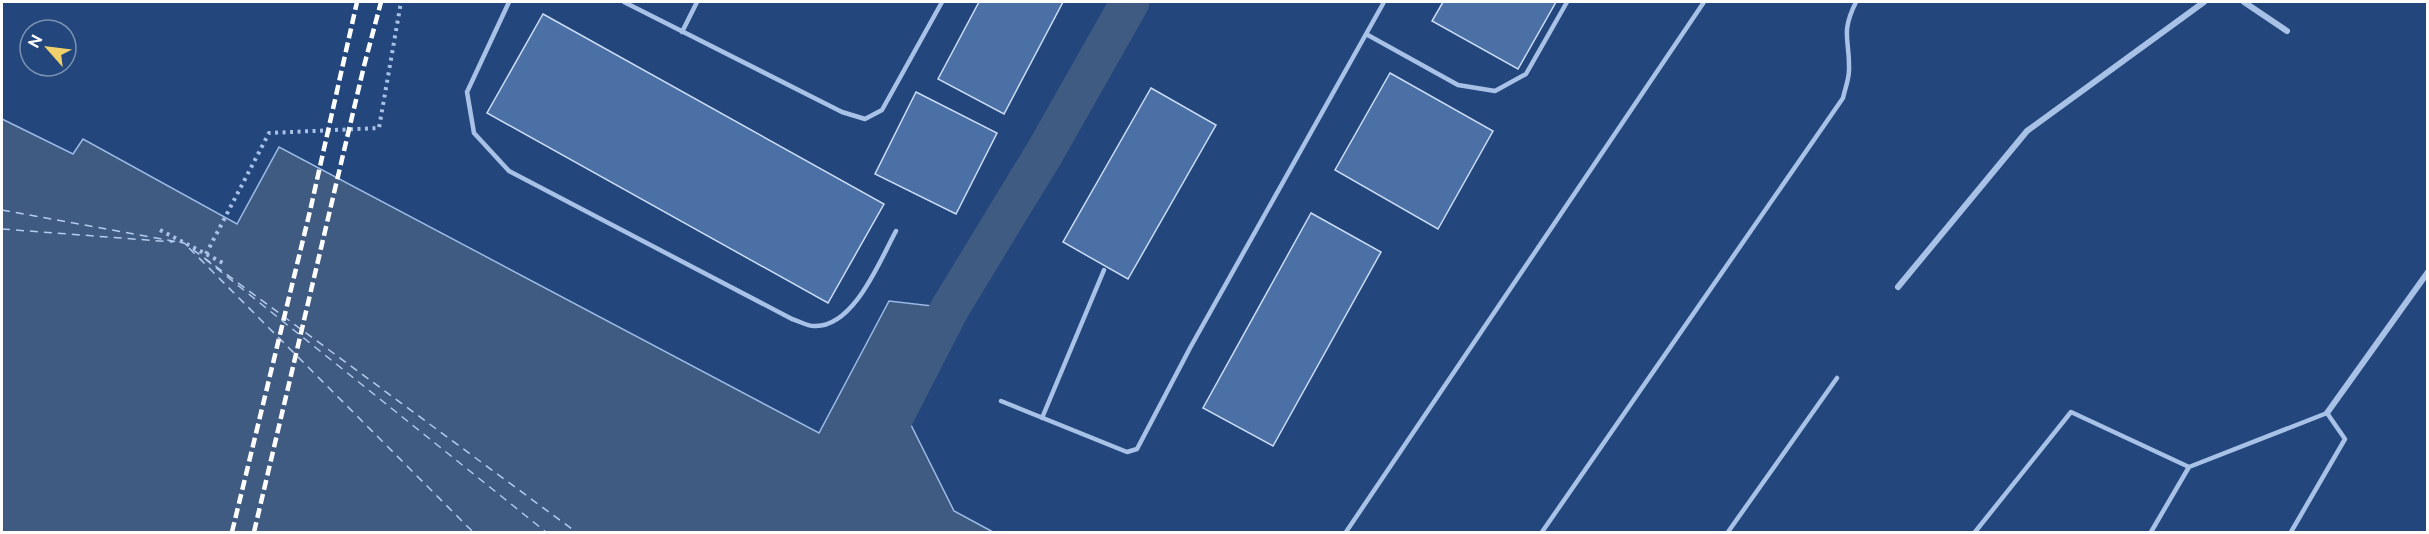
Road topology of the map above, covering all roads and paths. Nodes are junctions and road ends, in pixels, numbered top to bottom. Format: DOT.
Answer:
graph roads {
  1 [pos="401,2"];
  2 [pos="509,2"];
  3 [pos="624,2"];
  4 [pos="697,2"];
  5 [pos="942,2"];
  6 [pos="1384,2"];
  7 [pos="1567,2"];
  8 [pos="1704,2"];
  9 [pos="1856,2"];
  10 [pos="2204,2"];
  11 [pos="2244,2"];
  12 [pos="2287,31"];
  13 [pos="682,32"];
  14 [pos="1366,34"];
  15 [pos="160,230"];
  16 [pos="896,231"];
  17 [pos="206,254"];
  18 [pos="225,264"];
  19 [pos="1104,270"];
  20 [pos="2427,272"];
  21 [pos="1898,287"];
  22 [pos="1837,378"];
  23 [pos="1001,401"];
  24 [pos="2327,413"];
  25 [pos="1042,418"];
  26 [pos="2189,467"];
  27 [pos="1346,532"];
  28 [pos="1542,532"];
  29 [pos="1728,532"];
  30 [pos="1975,532"];
  31 [pos="2151,532"];
  32 [pos="2291,532"];
  1 -- 17 [label="path"];
  2 -- 16 [label="lane"];
  3 -- 13 [label="lane"];
  4 -- 13 [label="lane"];
  5 -- 13 [label="lane"];
  6 -- 14 [label="lane"];
  7 -- 14 [label="lane"];
  8 -- 27 [label="lane"];
  9 -- 28 [label="lane"];
  10 -- 21 [label="street"];
  11 -- 12 [label="street"];
  14 -- 25 [label="lane"];
  15 -- 17 [label="path"];
  17 -- 18 [label="path"];
  19 -- 25 [label="lane"];
  20 -- 24 [label="street"];
  22 -- 29 [label="lane"];
  23 -- 25 [label="lane"];
  24 -- 26 [label="lane"];
  24 -- 32 [label="lane"];
  26 -- 30 [label="lane"];
  26 -- 31 [label="lane"];
}
